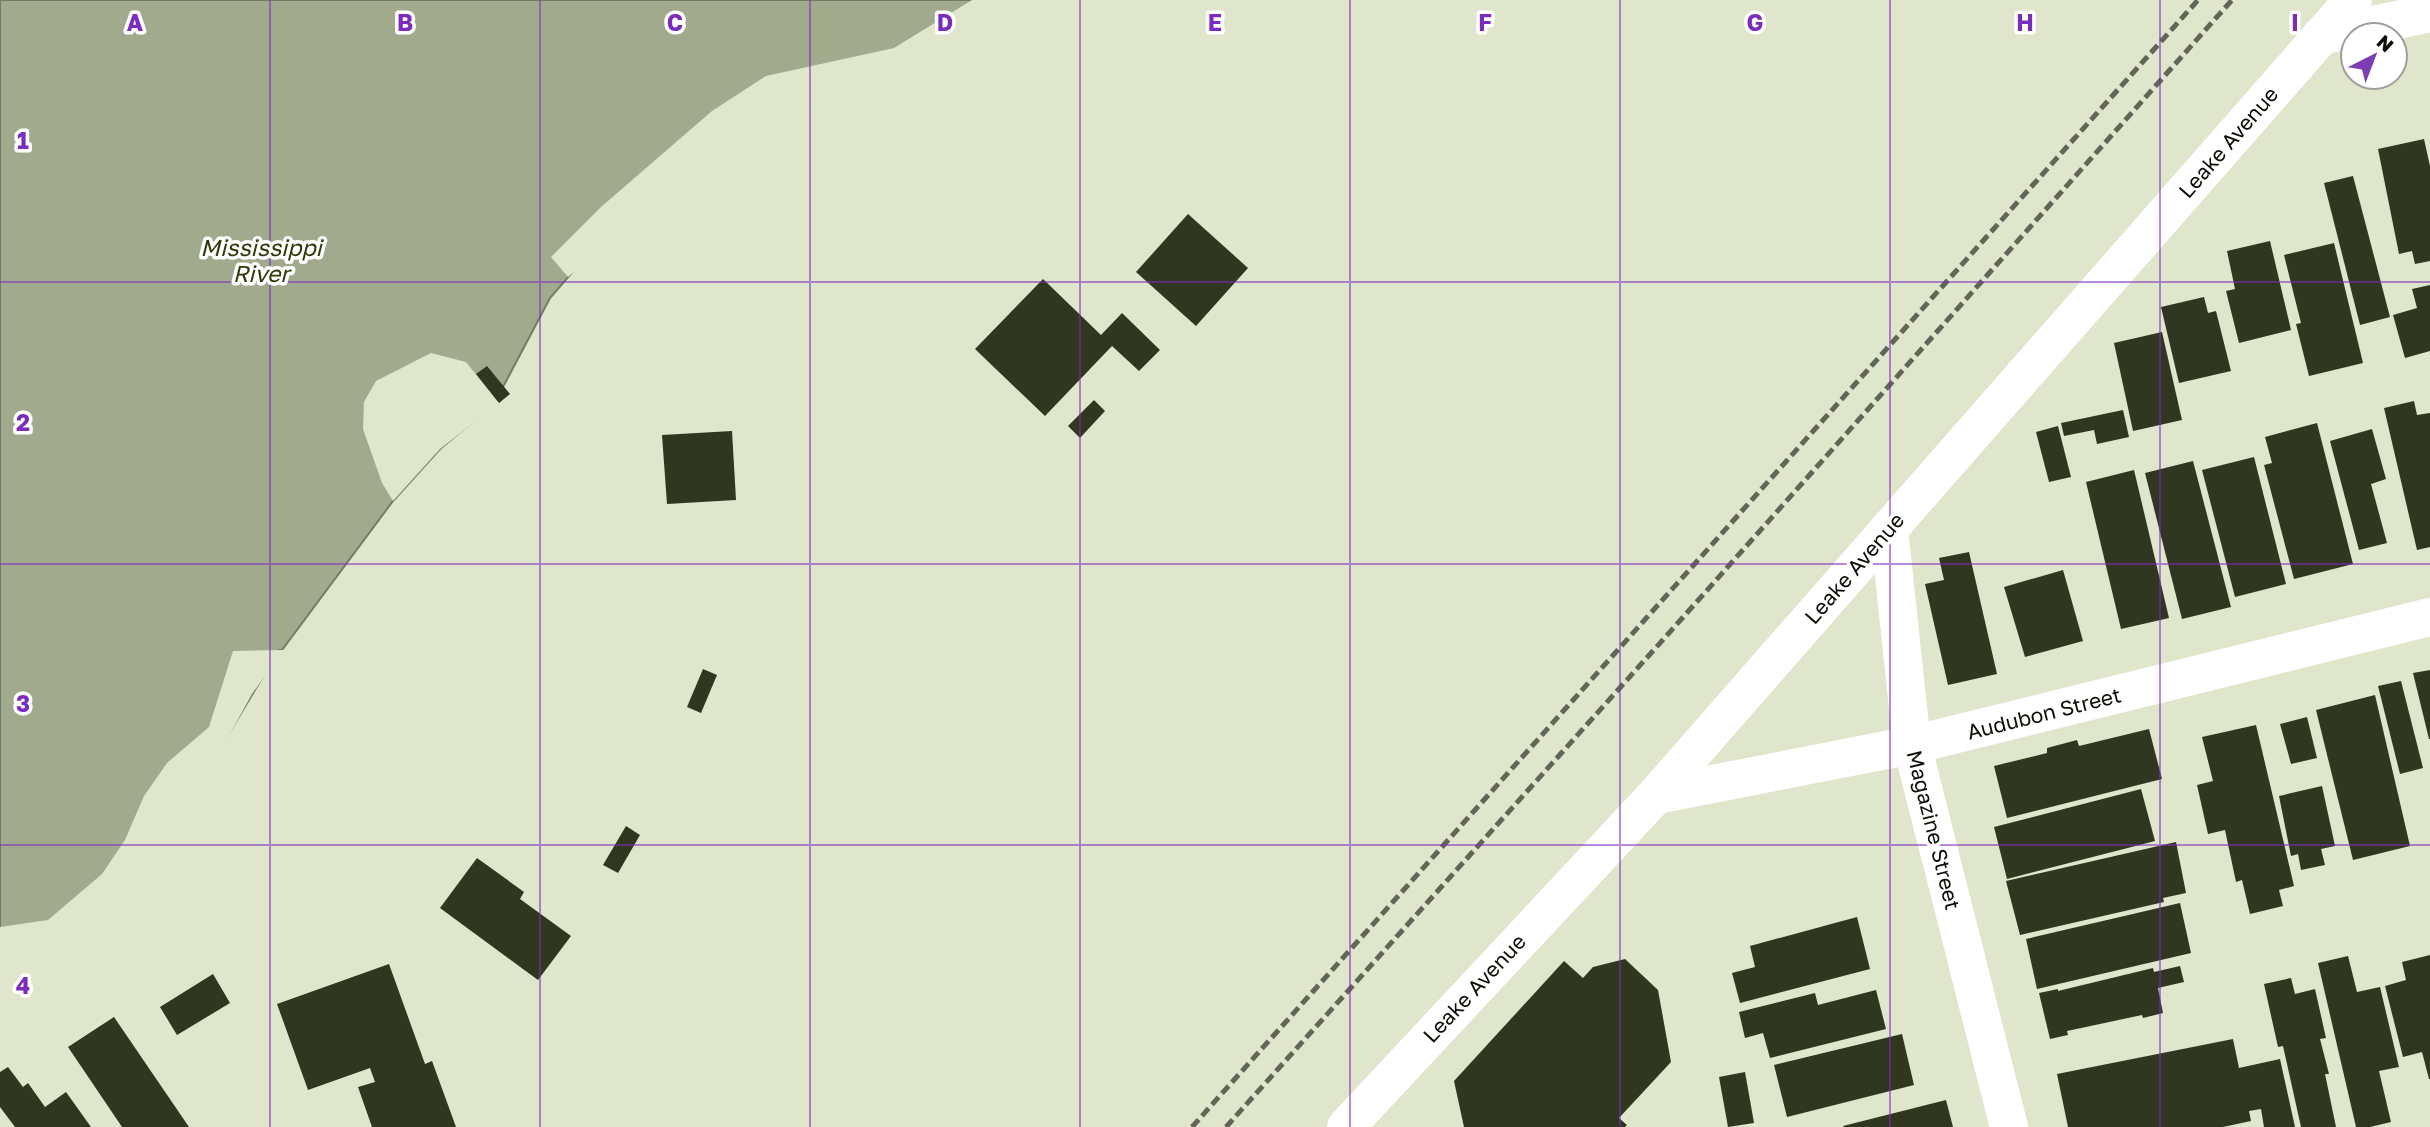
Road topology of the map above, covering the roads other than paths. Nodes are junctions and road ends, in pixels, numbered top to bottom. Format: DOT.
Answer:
graph roads {
  1 [pos="2353,0"];
  2 [pos="2430,13"];
  3 [pos="2321,36"];
  4 [pos="1889,529"];
  5 [pos="2430,617"];
  6 [pos="1912,746"];
  7 [pos="1656,795"];
  8 [pos="1377,1111"];
  9 [pos="1346,1127"];
  10 [pos="2010,1127"];
  1 -- 3 [label="street, Leake Avenue"];
  2 -- 3 [label="street"];
  3 -- 4 [label="street, Leake Avenue"];
  4 -- 6 [label="street, Magazine Street"];
  4 -- 7 [label="street, Leake Avenue"];
  5 -- 6 [label="street, Audubon Street"];
  6 -- 7 [label="street, Audubon Street"];
  6 -- 10 [label="street, Magazine Street"];
  7 -- 8 [label="street, Leake Avenue"];
  8 -- 9 [label="street, Leake Avenue"];
}
